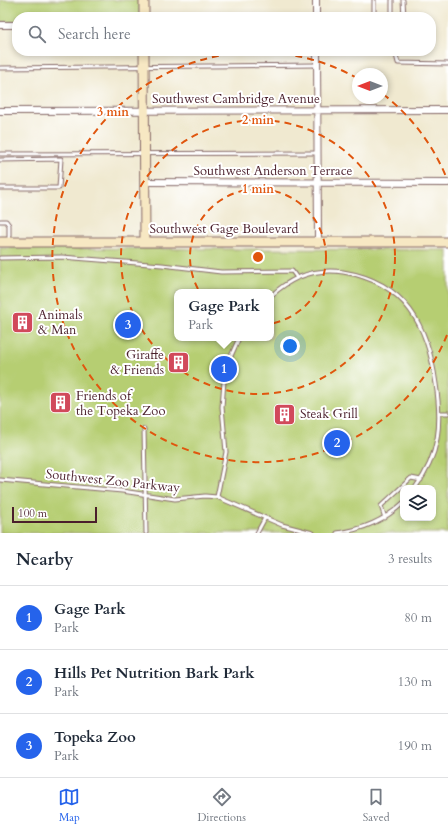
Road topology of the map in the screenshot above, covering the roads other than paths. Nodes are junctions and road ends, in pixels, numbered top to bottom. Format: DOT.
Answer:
graph roads {
  1 [pos="144,0"];
  2 [pos="316,0"];
  3 [pos="374,0"];
  4 [pos="392,0"];
  5 [pos="403,0"];
  6 [pos="144,12"];
  7 [pos="316,12"];
  8 [pos="374,12"];
  9 [pos="392,12"];
  10 [pos="404,12"];
  11 [pos="0,25"];
  12 [pos="12,25"];
  13 [pos="144,56"];
  14 [pos="317,56"];
  15 [pos="396,56"];
  16 [pos="448,64"];
  17 [pos="317,65"];
  18 [pos="144,67"];
  19 [pos="0,68"];
  20 [pos="317,109"];
  21 [pos="448,110"];
  22 [pos="0,111"];
  23 [pos="145,111"];
  24 [pos="317,153"];
  25 [pos="0,154"];
  26 [pos="145,154"];
  27 [pos="0,160"];
  28 [pos="145,182"];
  29 [pos="318,182"];
  30 [pos="448,183"];
  31 [pos="0,188"];
  32 [pos="0,221"];
  33 [pos="4,242"];
  34 [pos="145,242"];
  35 [pos="318,242"];
  36 [pos="448,242"];
  37 [pos="0,258"];
  38 [pos="297,278"];
  39 [pos="274,293"];
  40 [pos="238,341"];
  41 [pos="440,413"];
  42 [pos="448,413"];
  43 [pos="144,429"];
  44 [pos="0,480"];
  45 [pos="421,480"];
  46 [pos="417,485"];
  47 [pos="146,494"];
  48 [pos="217,497"];
  49 [pos="400,506"];
  50 [pos="265,518"];
  51 [pos="385,518"];
  52 [pos="146,533"];
  53 [pos="257,533"];
  54 [pos="314,533"];
  55 [pos="337,533"];
  1 -- 6 [label="main road"];
  2 -- 7 [label="street"];
  3 -- 8 [label="lane"];
  4 -- 9 [label="lane"];
  5 -- 10 [label="lane"];
  11 -- 12 [label="street"];
  13 -- 18 [label="main road"];
  14 -- 17 [label="street"];
  15 -- 16 [label="lane"];
  17 -- 18 [label="lane"];
  17 -- 20 [label="street"];
  18 -- 19 [label="lane"];
  18 -- 23 [label="main road"];
  20 -- 21 [label="street, Southwest Cambridge Avenue"];
  20 -- 23 [label="street, Southwest Cambridge Avenue"];
  20 -- 24 [label="street"];
  22 -- 23 [label="street, Southwest Cambridge Avenue"];
  23 -- 26 [label="main road"];
  24 -- 26 [label="lane"];
  24 -- 29 [label="street"];
  25 -- 26 [label="lane"];
  26 -- 28 [label="main road"];
  27 -- 31 [label="lane"];
  28 -- 29 [label="street, Southwest Anderson Terrace"];
  28 -- 34 [label="main road"];
  29 -- 30 [label="street, Southwest Anderson Terrace"];
  29 -- 35 [label="street"];
  32 -- 33 [label="lane"];
  33 -- 34 [label="main road, Southwest Gage Boulevard"];
  34 -- 35 [label="main road, Southwest Gage Boulevard"];
  35 -- 36 [label="main road, Southwest Gage Boulevard"];
  37 -- 38 [label="lane"];
  38 -- 39 [label="lane"];
  38 -- 41 [label="lane"];
  40 -- 48 [label="lane"];
  41 -- 42 [label="lane"];
  41 -- 45 [label="lane"];
  43 -- 47 [label="lane"];
  44 -- 47 [label="lane, Southwest Zoo Parkway"];
  45 -- 46 [label="lane"];
  45 -- 51 [label="lane"];
  47 -- 48 [label="lane, Southwest Zoo Parkway"];
  47 -- 52 [label="lane"];
  48 -- 50 [label="lane, Southwest Zoo Parkway"];
  49 -- 51 [label="lane"];
  50 -- 53 [label="lane"];
  50 -- 54 [label="lane, Southwest Zoo Parkway"];
  51 -- 55 [label="lane"];
}
